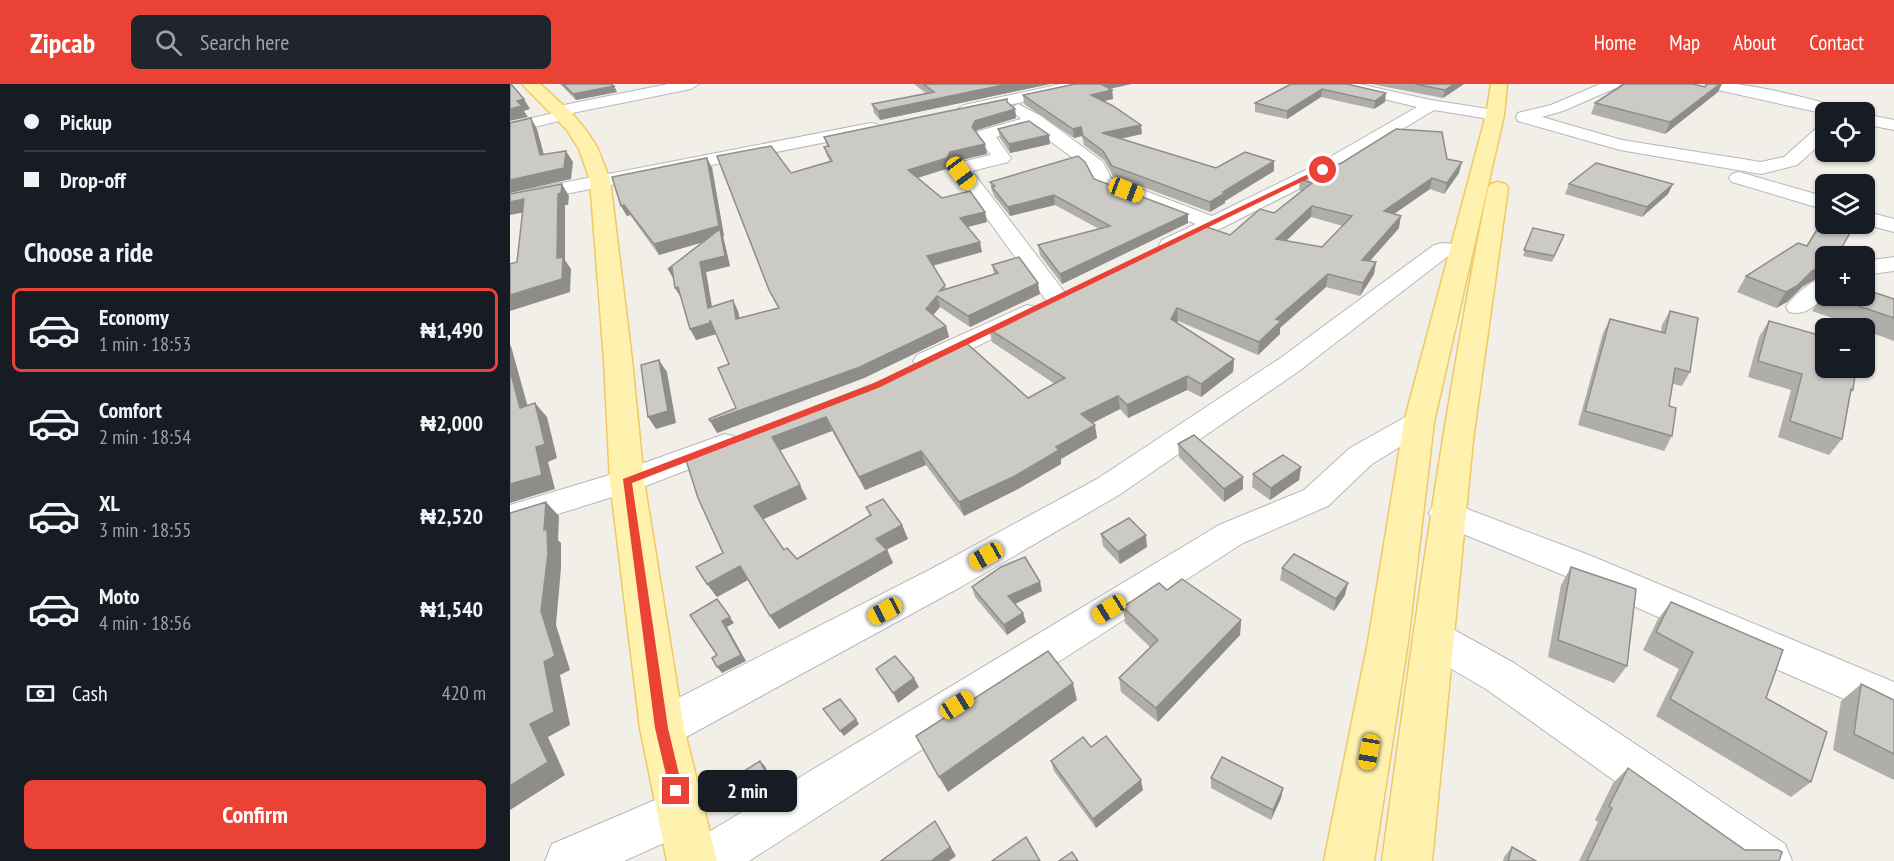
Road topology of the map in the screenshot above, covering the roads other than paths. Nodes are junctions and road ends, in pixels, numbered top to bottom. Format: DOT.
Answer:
graph roads {
  1 [pos="530,84"];
  2 [pos="691,84"];
  3 [pos="1082,84"];
  4 [pos="1339,84"];
  5 [pos="1516,84"];
  6 [pos="1613,84"];
  7 [pos="1713,84"];
  8 [pos="1550,92"];
  9 [pos="1006,101"];
  10 [pos="1431,105"];
  11 [pos="1815,105"];
  12 [pos="1508,108"];
  13 [pos="1557,108"];
  14 [pos="562,112"];
  15 [pos="943,115"];
  16 [pos="1035,120"];
  17 [pos="1875,121"];
  18 [pos="1893,123"];
  19 [pos="887,126"];
  20 [pos="510,128"];
  21 [pos="1815,140"];
  22 [pos="1620,145"];
  23 [pos="600,180"];
  24 [pos="510,199"];
  25 [pos="1815,201"];
  26 [pos="1875,220"];
  27 [pos="1215,224"];
  28 [pos="1894,226"];
  29 [pos="1461,250"];
  30 [pos="1152,253"];
  31 [pos="1894,264"];
  32 [pos="1875,267"];
  33 [pos="1815,292"];
  34 [pos="1797,307"];
  35 [pos="907,371"];
  36 [pos="1419,422"];
  37 [pos="745,436"];
  38 [pos="627,481"];
  39 [pos="1446,513"];
  40 [pos="510,517"];
  41 [pos="1433,638"];
  42 [pos="1894,702"];
  43 [pos="662,728"];
  44 [pos="681,812"];
  45 [pos="569,861"];
  46 [pos="692,861"];
  47 [pos="706,861"];
  48 [pos="1349,861"];
  49 [pos="1407,861"];
  50 [pos="1768,861"];
  1 -- 14 [label="main road"];
  2 -- 14 [label="street"];
  3 -- 9 [label="street"];
  4 -- 10 [label="street"];
  5 -- 12 [label="main road"];
  6 -- 13 [label="street"];
  7 -- 11 [label="street"];
  8 -- 13 [label="street"];
  9 -- 15 [label="street"];
  9 -- 16 [label="street"];
  10 -- 12 [label="street"];
  10 -- 27 [label="street"];
  12 -- 13 [label="street"];
  12 -- 22 [label="street"];
  12 -- 29 [label="main road"];
  12 -- 39 [label="main road"];
  14 -- 20 [label="street"];
  14 -- 23 [label="main road"];
  16 -- 27 [label="street"];
  16 -- 35 [label="street"];
  17 -- 18 [label="street"];
  19 -- 23 [label="street"];
  21 -- 22 [label="street"];
  22 -- 25 [label="street"];
  23 -- 24 [label="street"];
  23 -- 38 [label="main road"];
  26 -- 28 [label="street"];
  27 -- 30 [label="street"];
  29 -- 36 [label="main road"];
  29 -- 43 [label="street"];
  31 -- 32 [label="street"];
  33 -- 34 [label="street"];
  36 -- 47 [label="street"];
  36 -- 48 [label="main road"];
  37 -- 38 [label="street"];
  38 -- 40 [label="street"];
  38 -- 43 [label="main road"];
  39 -- 41 [label="main road"];
  39 -- 42 [label="street"];
  41 -- 49 [label="main road"];
  41 -- 50 [label="street"];
  43 -- 44 [label="main road"];
  44 -- 45 [label="street"];
  44 -- 46 [label="main road"];
}
